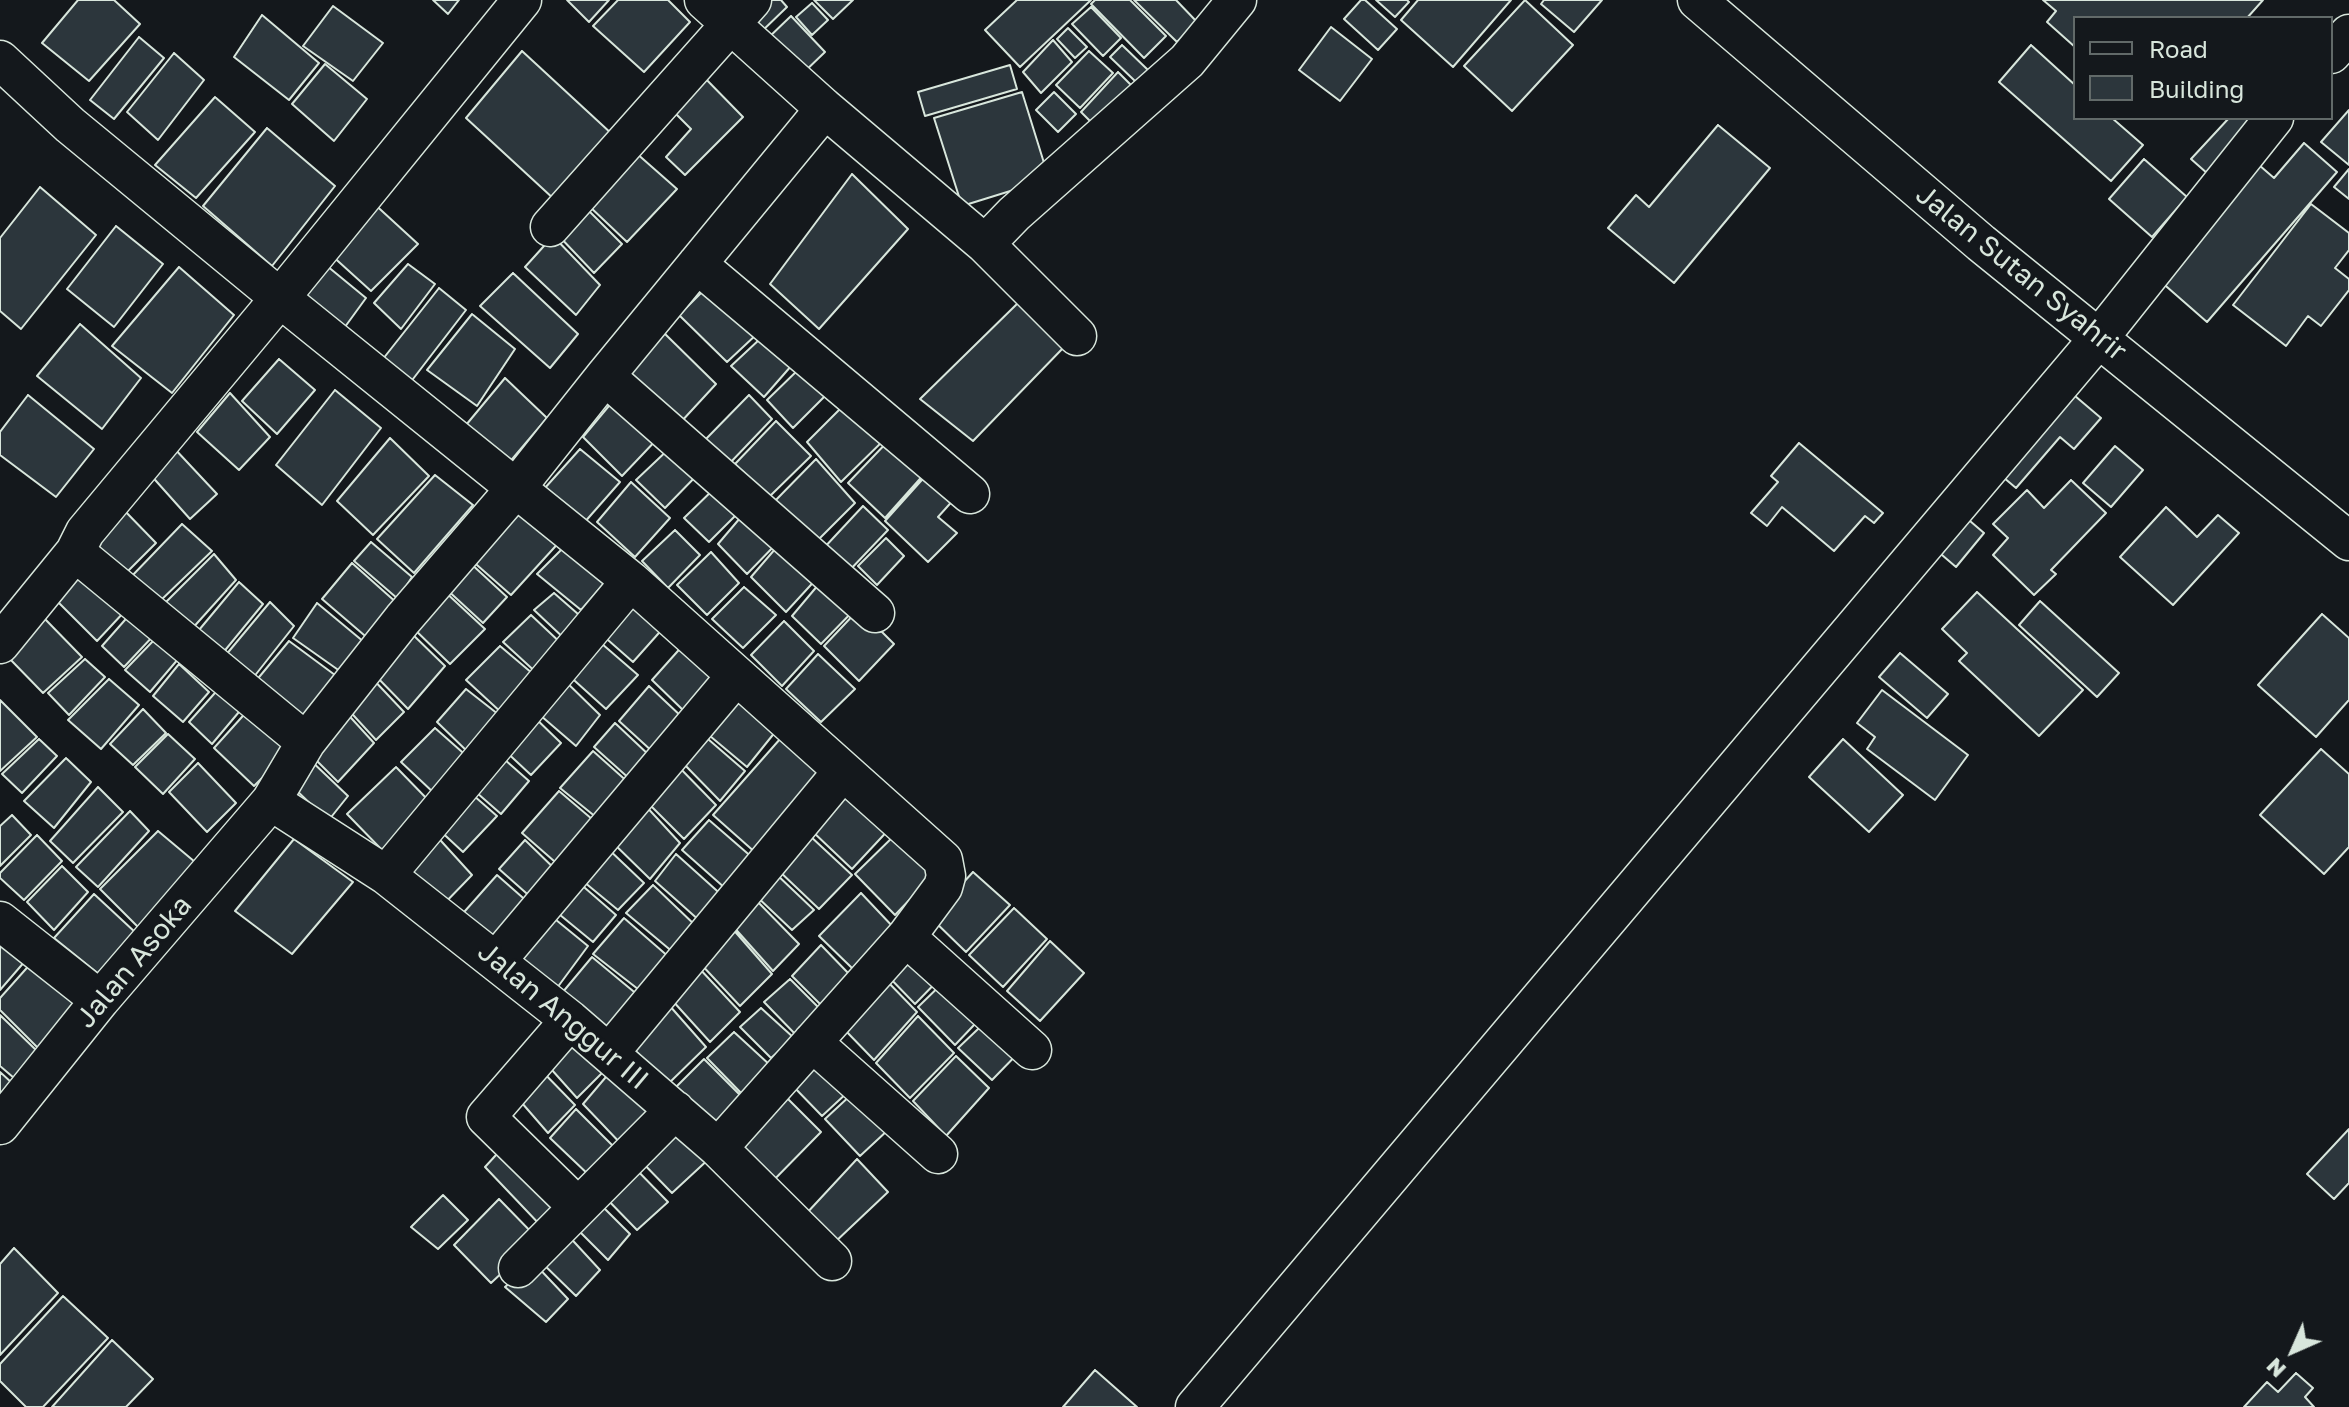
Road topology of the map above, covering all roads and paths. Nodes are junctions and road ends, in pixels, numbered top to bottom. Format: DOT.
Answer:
graph roads {
  1 [pos="522,0"];
  2 [pos="1237,0"];
  3 [pos="1697,0"];
  4 [pos="728,8"];
  5 [pos="2349,34"];
  6 [pos="2333,52"];
  7 [pos="0,61"];
  8 [pos="823,107"];
  9 [pos="2272,120"];
  10 [pos="550,227"];
  11 [pos="985,244"];
  12 [pos="697,264"];
  13 [pos="280,298"];
  14 [pos="1077,336"];
  15 [pos="2099,338"];
  16 [pos="605,376"];
  17 [pos="516,488"];
  18 [pos="970,494"];
  19 [pos="2349,541"];
  20 [pos="75,552"];
  21 [pos="631,581"];
  22 [pos="875,613"];
  23 [pos="0,644"];
  24 [pos="736,676"];
  25 [pos="306,742"];
  26 [pos="842,772"];
  27 [pos="271,801"];
  28 [pos="386,875"];
  29 [pos="0,921"];
  30 [pos="906,937"];
  31 [pos="497,960"];
  32 [pos="100,1000"];
  33 [pos="570,1020"];
  34 [pos="812,1042"];
  35 [pos="1032,1050"];
  36 [pos="610,1052"];
  37 [pos="675,1110"];
  38 [pos="0,1125"];
  39 [pos="718,1148"];
  40 [pos="938,1154"];
  41 [pos="578,1207"];
  42 [pos="832,1261"];
  43 [pos="518,1268"];
  44 [pos="1195,1407"];
  1 -- 13 [label="street"];
  2 -- 11 [label="street"];
  3 -- 15 [label="street, Jalan Sutan Syahrir"];
  4 -- 8 [label="street"];
  4 -- 10 [label="street"];
  5 -- 6 [label="street"];
  7 -- 13 [label="street"];
  8 -- 11 [label="street"];
  8 -- 12 [label="street, Jalan Asoka"];
  9 -- 15 [label="street"];
  11 -- 14 [label="street"];
  12 -- 16 [label="street, Jalan Asoka"];
  12 -- 18 [label="street"];
  13 -- 17 [label="street"];
  13 -- 20 [label="street"];
  15 -- 19 [label="street, Jalan Sutan Syahrir"];
  15 -- 44 [label="street"];
  16 -- 17 [label="street, Jalan Asoka"];
  16 -- 22 [label="street"];
  17 -- 21 [label="street"];
  17 -- 25 [label="street, Jalan Asoka"];
  20 -- 23 [label="street"];
  20 -- 25 [label="street"];
  21 -- 24 [label="street"];
  21 -- 28 [label="street"];
  24 -- 26 [label="street"];
  24 -- 31 [label="street"];
  25 -- 27 [label="street, Jalan Asoka"];
  26 -- 30 [label="street"];
  26 -- 36 [label="street"];
  27 -- 28 [label="street, Jalan Anggur III"];
  27 -- 32 [label="street, Jalan Asoka"];
  28 -- 31 [label="street, Jalan Anggur III"];
  29 -- 32 [label="street"];
  30 -- 34 [label="street"];
  30 -- 35 [label="street"];
  31 -- 33 [label="street, Jalan Anggur III"];
  32 -- 38 [label="street, Jalan Asoka"];
  33 -- 36 [label="street, Jalan Anggur III"];
  33 -- 41 [label="street"];
  34 -- 39 [label="street"];
  34 -- 40 [label="street"];
  36 -- 37 [label="street, Jalan Anggur III"];
  37 -- 39 [label="street, Jalan Anggur III"];
  37 -- 41 [label="street"];
  39 -- 42 [label="street, Jalan Anggur III"];
  41 -- 43 [label="street"];
}
